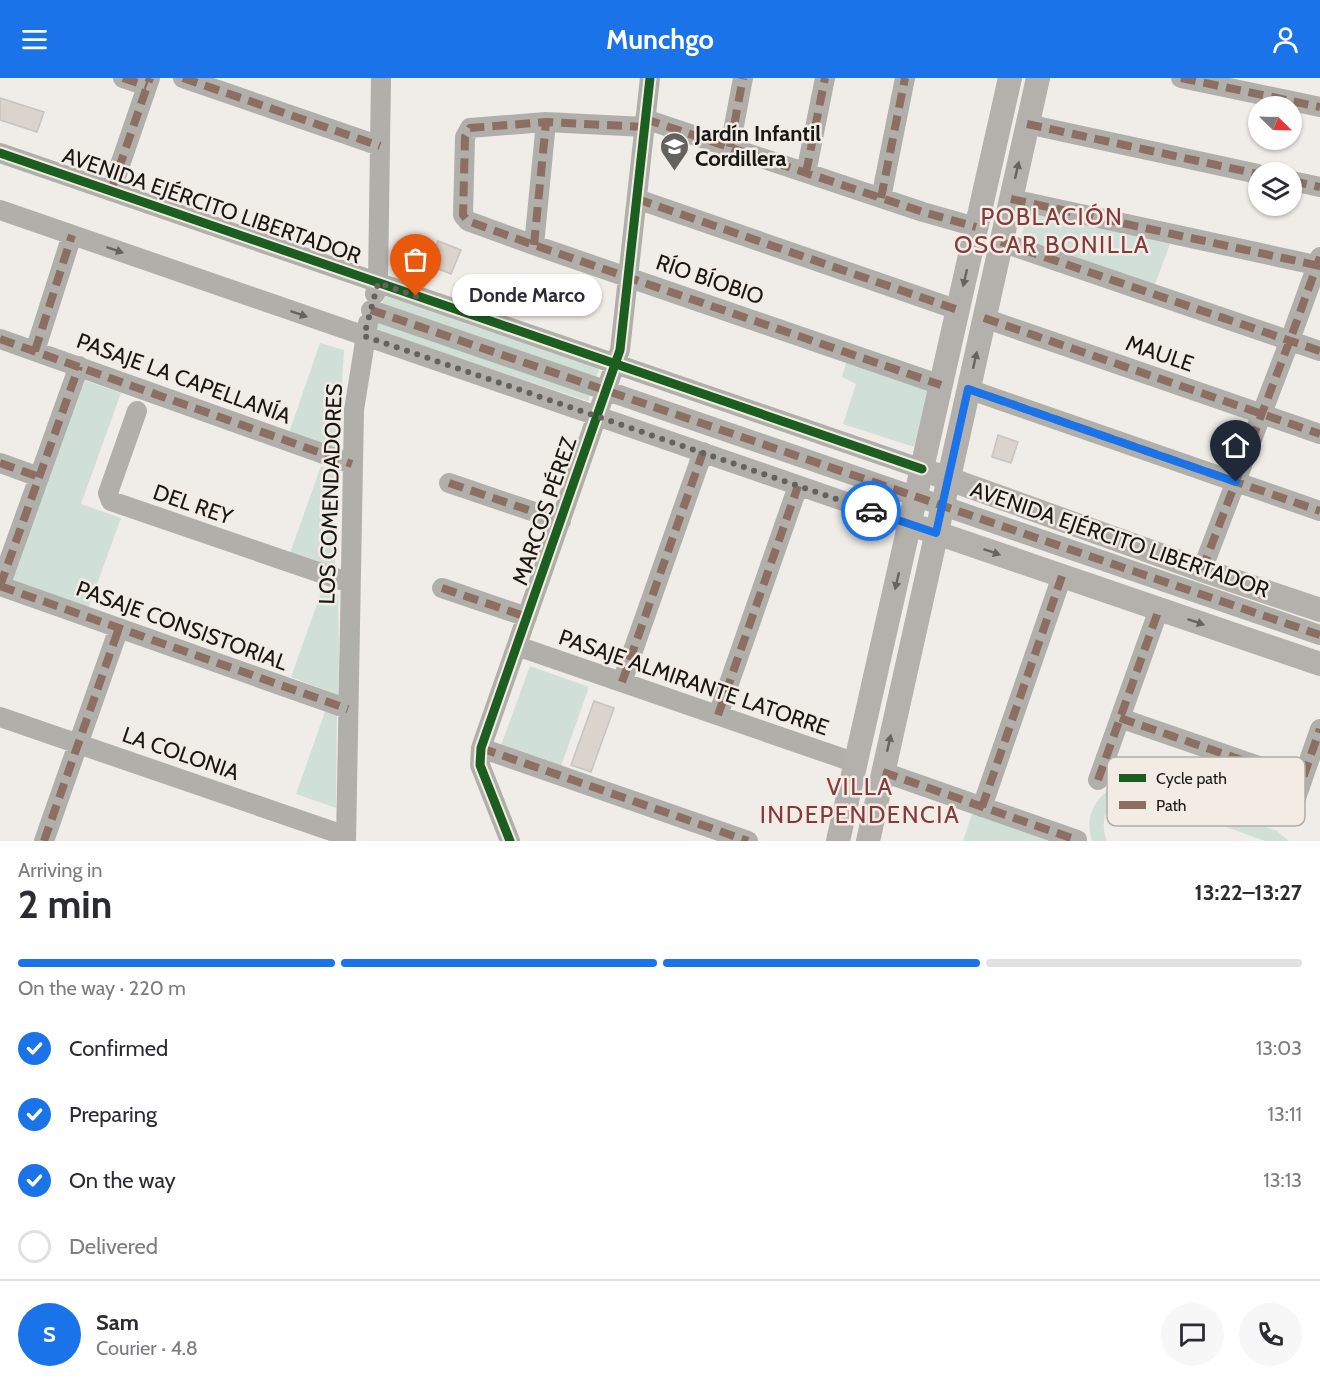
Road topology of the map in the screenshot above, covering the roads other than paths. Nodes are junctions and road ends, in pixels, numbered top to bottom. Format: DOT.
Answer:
graph roads {
  1 [pos="123,78"];
  2 [pos="183,78"];
  3 [pos="381,78"];
  4 [pos="650,78"];
  5 [pos="743,78"];
  6 [pos="825,78"];
  7 [pos="905,78"];
  8 [pos="1010,78"];
  9 [pos="1038,78"];
  10 [pos="1181,78"];
  11 [pos="148,82"];
  12 [pos="1320,107"];
  13 [pos="546,122"];
  14 [pos="645,123"];
  15 [pos="1027,124"];
  16 [pos="380,146"];
  17 [pos="730,147"];
  18 [pos="0,153"];
  19 [pos="1248,172"];
  20 [pos="806,173"];
  21 [pos="1302,184"];
  22 [pos="1320,188"];
  23 [pos="111,191"];
  24 [pos="881,198"];
  25 [pos="637,199"];
  26 [pos="1011,199"];
  27 [pos="0,210"];
  28 [pos="976,226"];
  29 [pos="72,235"];
  30 [pos="1001,242"];
  31 [pos="534,245"];
  32 [pos="1319,263"];
  33 [pos="628,277"];
  34 [pos="378,283"];
  35 [pos="371,310"];
  36 [pos="958,310"];
  37 [pos="984,318"];
  38 [pos="364,336"];
  39 [pos="0,339"];
  40 [pos="1290,340"];
  41 [pos="35,351"];
  42 [pos="1320,351"];
  43 [pos="616,363"];
  44 [pos="79,366"];
  45 [pos="941,385"];
  46 [pos="968,389"];
  47 [pos="607,390"];
  48 [pos="137,411"];
  49 [pos="1262,414"];
  50 [pos="598,416"];
  51 [pos="1320,434"];
  52 [pos="703,453"];
  53 [pos="0,463"];
  54 [pos="352,464"];
  55 [pos="922,469"];
  56 [pos="39,477"];
  57 [pos="948,479"];
  58 [pos="1236,482"];
  59 [pos="449,483"];
  60 [pos="798,486"];
  61 [pos="916,496"];
  62 [pos="942,506"];
  63 [pos="1320,511"];
  64 [pos="561,521"];
  65 [pos="910,524"];
  66 [pos="936,533"];
  67 [pos="1202,570"];
  68 [pos="1062,576"];
  69 [pos="350,583"];
  70 [pos="0,586"];
  71 [pos="442,588"];
  72 [pos="1159,609"];
  73 [pos="1320,610"];
  74 [pos="527,617"];
  75 [pos="119,628"];
  76 [pos="1320,634"];
  77 [pos="517,646"];
  78 [pos="1320,664"];
  79 [pos="622,682"];
  80 [pos="348,709"];
  81 [pos="718,716"];
  82 [pos="0,717"];
  83 [pos="1120,718"];
  84 [pos="1320,729"];
  85 [pos="79,744"];
  86 [pos="481,748"];
  87 [pos="1217,757"];
  88 [pos="856,763"];
  89 [pos="883,772"];
  90 [pos="1305,773"];
  91 [pos="1098,780"];
  92 [pos="982,807"];
  93 [pos="346,838"];
  94 [pos="873,839"];
  95 [pos="1077,840"];
  96 [pos="44,841"];
  97 [pos="510,841"];
  98 [pos="748,841"];
  99 [pos="838,841"];
  1 -- 11 [label="street"];
  2 -- 16 [label="street"];
  3 -- 16 [label="street, LOS COMENDADORES"];
  4 -- 14 [label="street, MARCOS PÉREZ"];
  5 -- 17 [label="street"];
  6 -- 20 [label="street"];
  7 -- 24 [label="street"];
  8 -- 28 [label="main road"];
  9 -- 15 [label="main road"];
  10 -- 12 [label="street"];
  11 -- 23 [label="street"];
  13 -- 14 [label="street"];
  13 -- 31 [label="street"];
  13 -- 31 [label="street, RÍO BÍOBIO"];
  14 -- 17 [label="street"];
  14 -- 25 [label="street, MARCOS PÉREZ"];
  15 -- 19 [label="street"];
  26 -- 15 [label="main road, one-way"];
  16 -- 34 [label="street, LOS COMENDADORES"];
  17 -- 20 [label="street"];
  18 -- 23 [label="street, AVENIDA EJÉRCITO LIBERTADOR"];
  20 -- 24 [label="street"];
  21 -- 22 [label="street"];
  23 -- 34 [label="street, AVENIDA EJÉRCITO LIBERTADOR"];
  24 -- 28 [label="street"];
  25 -- 33 [label="street, MARCOS PÉREZ"];
  25 -- 36 [label="street"];
  26 -- 30 [label="main road"];
  26 -- 32 [label="street"];
  27 -- 29 [label="street"];
  28 -- 36 [label="main road, one-way"];
  29 -- 38 [label="street, one-way"];
  29 -- 41 [label="street"];
  30 -- 37 [label="main road"];
  30 -- 40 [label="street"];
  31 -- 33 [label="street, RÍO BÍOBIO"];
  32 -- 40 [label="street"];
  33 -- 43 [label="street, MARCOS PÉREZ"];
  33 -- 45 [label="street, RÍO BÍOBIO"];
  34 -- 35 [label="street, LOS COMENDADORES"];
  34 -- 43 [label="street, AVENIDA EJÉRCITO LIBERTADOR"];
  35 -- 38 [label="street, LOS COMENDADORES"];
  35 -- 47 [label="street"];
  36 -- 45 [label="main road"];
  46 -- 37 [label="main road, one-way"];
  37 -- 49 [label="street, MAULE"];
  38 -- 50 [label="street"];
  38 -- 54 [label="street, LOS COMENDADORES"];
  39 -- 41 [label="street, PASAJE LA CAPELLANÍA"];
  40 -- 42 [label="street"];
  40 -- 49 [label="street"];
  41 -- 44 [label="street, PASAJE LA CAPELLANÍA"];
  43 -- 47 [label="street, MARCOS PÉREZ"];
  43 -- 55 [label="street, AVENIDA EJÉRCITO LIBERTADOR"];
  44 -- 54 [label="street, PASAJE LA CAPELLANÍA"];
  44 -- 56 [label="street"];
  45 -- 55 [label="main road"];
  46 -- 57 [label="main road"];
  46 -- 58 [label="street"];
  47 -- 50 [label="street, MARCOS PÉREZ"];
  47 -- 61 [label="street"];
  48 -- 69 [label="street, DEL REY"];
  49 -- 51 [label="street, MAULE"];
  49 -- 58 [label="street"];
  50 -- 52 [label="street"];
  50 -- 64 [label="street, MARCOS PÉREZ"];
  52 -- 60 [label="street"];
  52 -- 79 [label="street"];
  53 -- 56 [label="street"];
  54 -- 69 [label="street, LOS COMENDADORES"];
  55 -- 57 [label="main road, AVENIDA EJÉRCITO LIBERTADOR"];
  55 -- 61 [label="main road"];
  56 -- 70 [label="street"];
  57 -- 62 [label="main road"];
  57 -- 67 [label="main road, AVENIDA EJÉRCITO LIBERTADOR"];
  58 -- 63 [label="street"];
  58 -- 67 [label="street"];
  59 -- 64 [label="street"];
  60 -- 65 [label="street"];
  60 -- 81 [label="street"];
  61 -- 62 [label="street"];
  61 -- 65 [label="main road"];
  62 -- 66 [label="main road"];
  62 -- 76 [label="street"];
  64 -- 74 [label="street, MARCOS PÉREZ"];
  65 -- 66 [label="main road"];
  65 -- 88 [label="main road, one-way"];
  66 -- 68 [label="main road, one-way"];
  89 -- 66 [label="main road, one-way"];
  67 -- 73 [label="main road, AVENIDA EJÉRCITO LIBERTADOR"];
  68 -- 72 [label="main road"];
  68 -- 92 [label="street"];
  69 -- 80 [label="street, LOS COMENDADORES"];
  70 -- 75 [label="street, PASAJE CONSISTORIAL"];
  71 -- 74 [label="street"];
  72 -- 78 [label="main road, one-way"];
  72 -- 83 [label="street"];
  74 -- 77 [label="street, MARCOS PÉREZ"];
  75 -- 80 [label="street, PASAJE CONSISTORIAL"];
  75 -- 85 [label="street"];
  77 -- 79 [label="street, PASAJE ALMIRANTE LATORRE"];
  77 -- 86 [label="street, MARCOS PÉREZ"];
  79 -- 81 [label="street, PASAJE ALMIRANTE LATORRE"];
  80 -- 93 [label="street, LOS COMENDADORES"];
  81 -- 88 [label="street, PASAJE ALMIRANTE LATORRE"];
  82 -- 85 [label="street, LA COLONIA"];
  83 -- 87 [label="street"];
  83 -- 91 [label="street"];
  84 -- 90 [label="street"];
  85 -- 93 [label="street, LA COLONIA"];
  85 -- 96 [label="street"];
  86 -- 97 [label="street, MARCOS PÉREZ"];
  86 -- 98 [label="street"];
  88 -- 99 [label="main road"];
  89 -- 92 [label="street"];
  89 -- 94 [label="main road"];
  92 -- 95 [label="street"];
}
